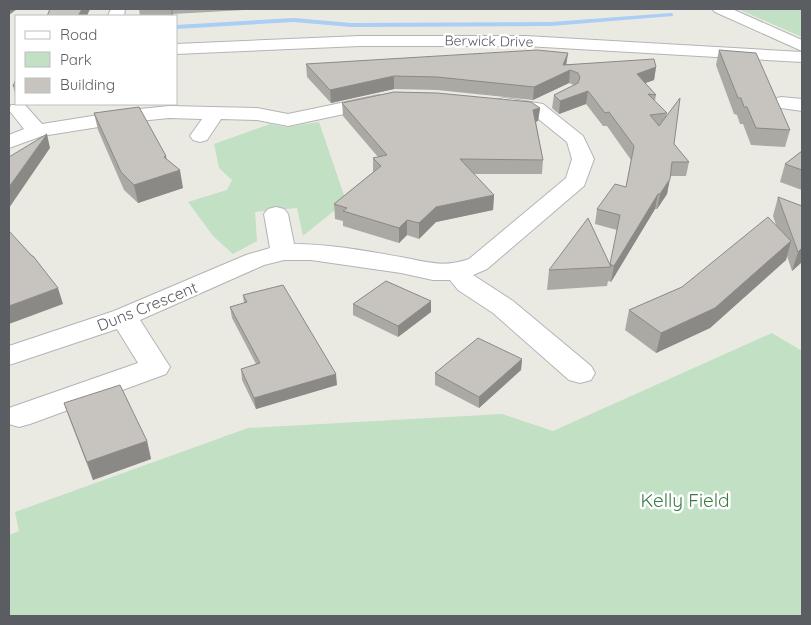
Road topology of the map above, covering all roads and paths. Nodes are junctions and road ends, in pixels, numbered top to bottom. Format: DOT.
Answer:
graph roads {
  1 [pos="720,9"];
  2 [pos="802,46"];
  3 [pos="178,48"];
  4 [pos="802,57"];
  5 [pos="403,98"];
  6 [pos="485,102"];
  7 [pos="781,103"];
  8 [pos="802,105"];
  9 [pos="18,109"];
  10 [pos="215,112"];
  11 [pos="37,130"];
  12 [pos="200,136"];
  13 [pos="9,142"];
  14 [pos="276,214"];
  15 [pos="283,252"];
  16 [pos="457,272"];
  17 [pos="124,318"];
  18 [pos="9,356"];
  19 [pos="580,373"];
  20 [pos="19,416"];
  1 -- 2 [label="street"];
  3 -- 4 [label="street, Berwick Drive"];
  5 -- 10 [label="street"];
  6 -- 16 [label="street, Duns Crescent"];
  7 -- 8 [label="street"];
  9 -- 11 [label="street"];
  10 -- 11 [label="street"];
  10 -- 12 [label="street"];
  11 -- 13 [label="street"];
  14 -- 15 [label="street"];
  15 -- 16 [label="street, Duns Crescent"];
  15 -- 17 [label="street, Duns Crescent"];
  16 -- 19 [label="street"];
  17 -- 18 [label="street, Duns Crescent"];
  17 -- 20 [label="street"];
}
